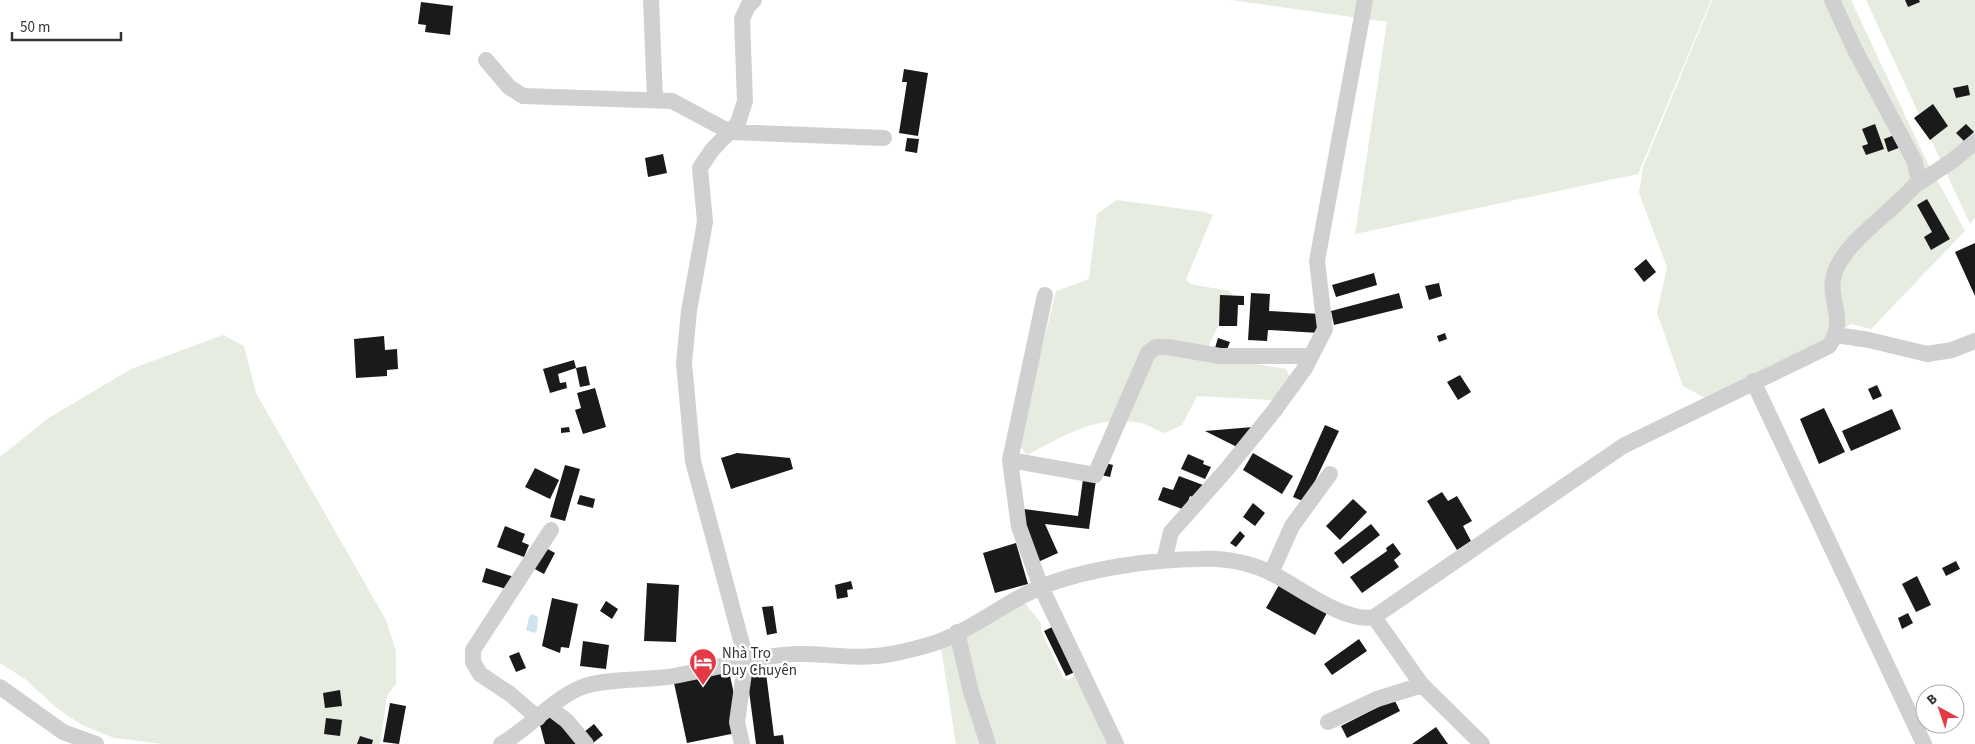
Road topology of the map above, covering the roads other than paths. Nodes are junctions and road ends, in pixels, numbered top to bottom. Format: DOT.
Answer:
graph roads {
  1 [pos="651,0"];
  2 [pos="754,0"];
  3 [pos="1365,0"];
  4 [pos="1832,0"];
  5 [pos="486,60"];
  6 [pos="655,100"];
  7 [pos="730,132"];
  8 [pos="884,138"];
  9 [pos="1975,142"];
  10 [pos="1914,186"];
  11 [pos="1045,295"];
  12 [pos="1836,335"];
  13 [pos="1975,341"];
  14 [pos="1311,356"];
  15 [pos="1754,380"];
  16 [pos="1010,460"];
  17 [pos="1330,474"];
  18 [pos="551,530"];
  19 [pos="1164,561"];
  20 [pos="1271,573"];
  21 [pos="1041,587"];
  22 [pos="1374,617"];
  23 [pos="957,632"];
  24 [pos="746,660"];
  25 [pos="1422,684"];
  26 [pos="0,687"];
  27 [pos="544,713"];
  28 [pos="1328,722"];
  29 [pos="88,743"];
  30 [pos="501,744"];
  31 [pos="586,744"];
  32 [pos="742,744"];
  33 [pos="988,744"];
  34 [pos="1116,744"];
  35 [pos="1482,744"];
  36 [pos="1924,744"];
  1 -- 6 [label="street"];
  2 -- 7 [label="street"];
  3 -- 14 [label="street"];
  4 -- 10 [label="street"];
  5 -- 6 [label="street"];
  6 -- 7 [label="street"];
  7 -- 8 [label="street"];
  7 -- 24 [label="street"];
  9 -- 10 [label="street"];
  10 -- 12 [label="street"];
  11 -- 16 [label="street"];
  12 -- 13 [label="street"];
  12 -- 15 [label="street"];
  14 -- 16 [label="street"];
  14 -- 19 [label="street"];
  15 -- 22 [label="street"];
  15 -- 36 [label="street"];
  16 -- 21 [label="street"];
  17 -- 20 [label="street"];
  18 -- 27 [label="street"];
  19 -- 20 [label="street"];
  19 -- 21 [label="street"];
  20 -- 22 [label="street"];
  21 -- 23 [label="street"];
  21 -- 34 [label="street"];
  22 -- 25 [label="street"];
  23 -- 24 [label="street"];
  23 -- 33 [label="street"];
  24 -- 27 [label="street"];
  24 -- 32 [label="street"];
  25 -- 28 [label="street"];
  25 -- 35 [label="street"];
  26 -- 29 [label="street"];
  27 -- 30 [label="street"];
  27 -- 31 [label="street"];
}
